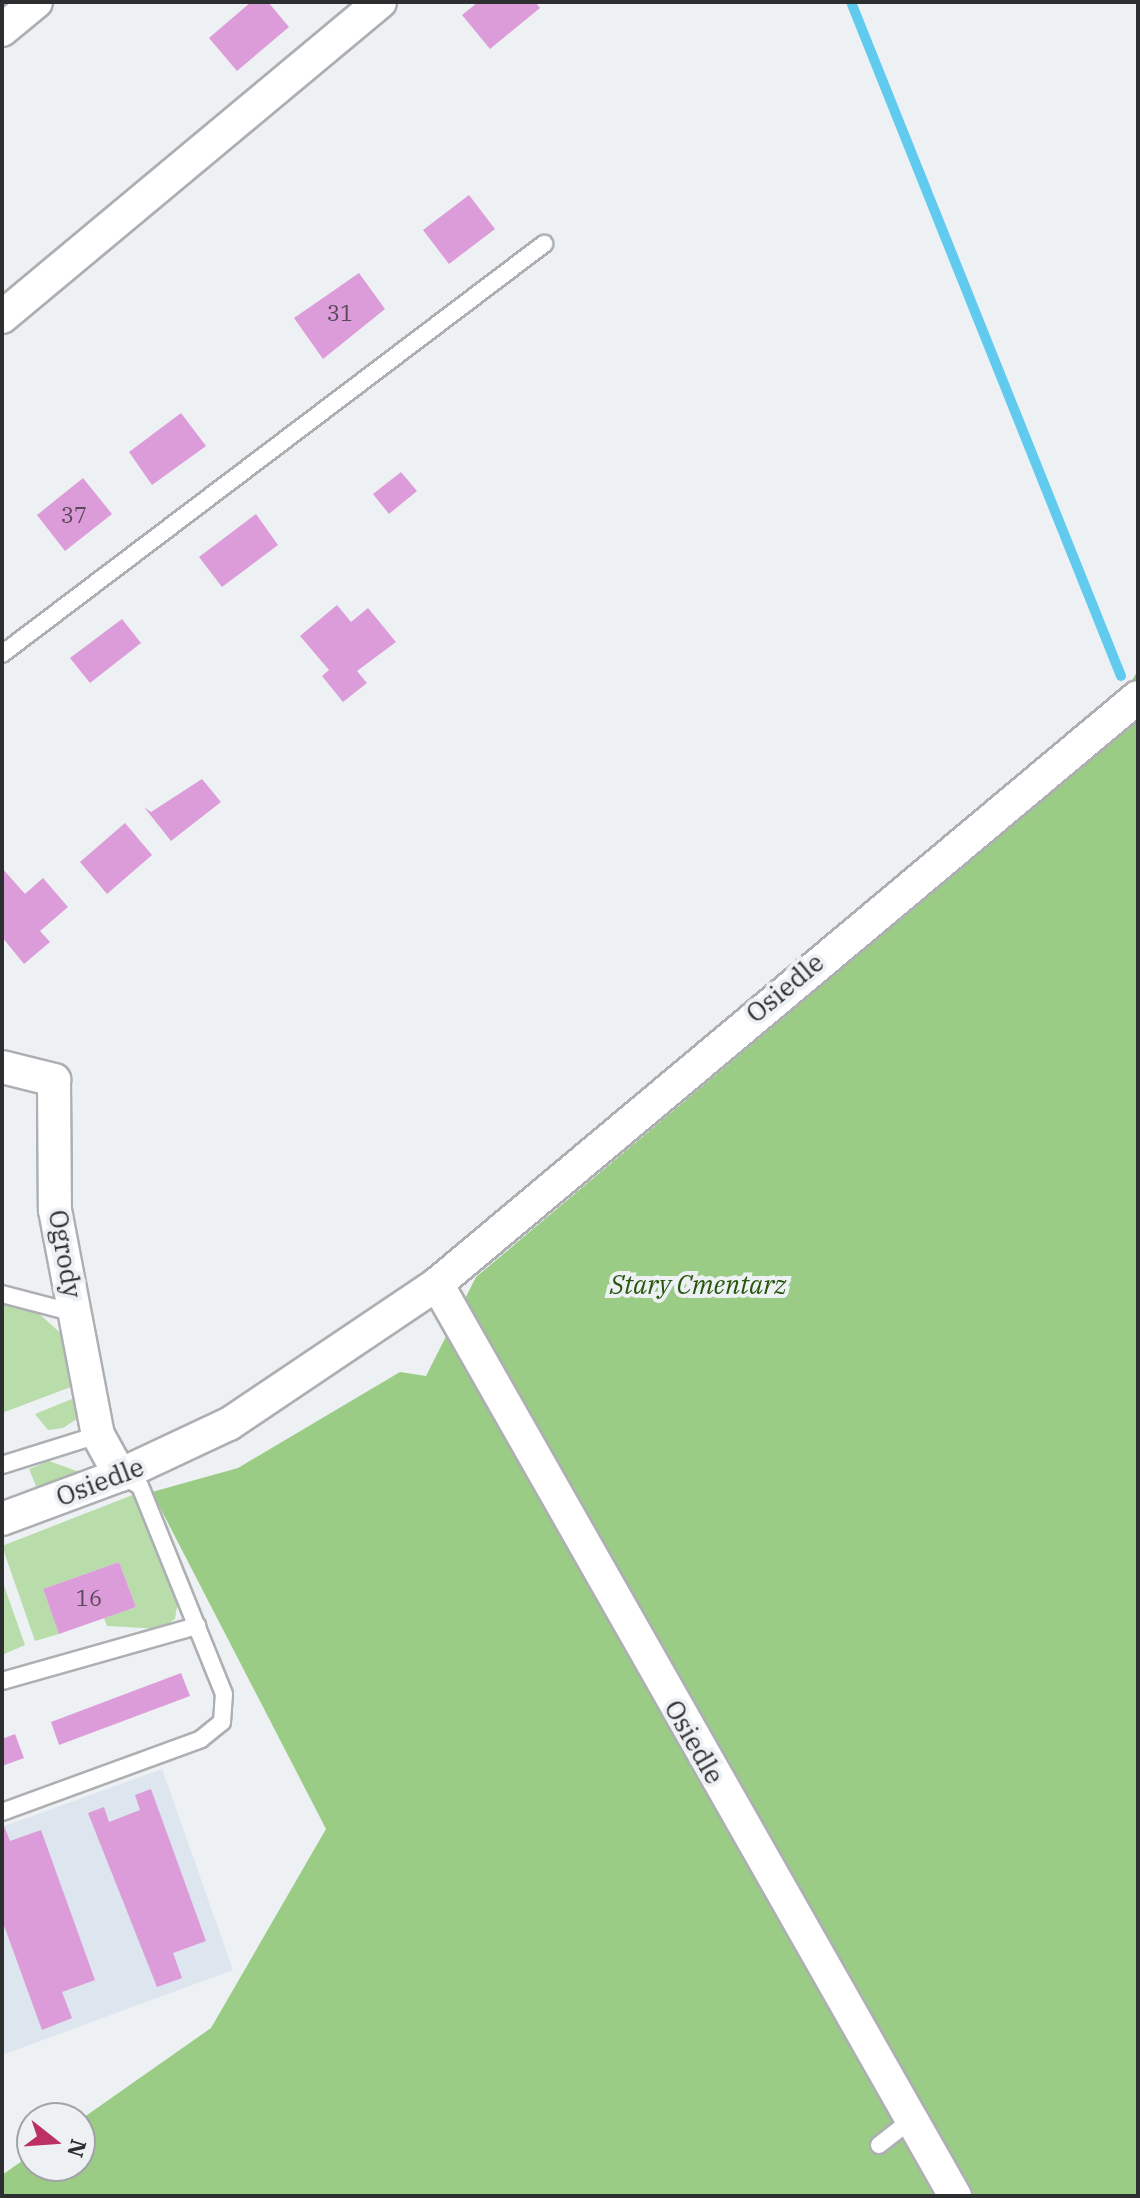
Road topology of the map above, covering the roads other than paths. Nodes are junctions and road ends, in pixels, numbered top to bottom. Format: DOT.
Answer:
graph roads {
  1 [pos="36,2"];
  2 [pos="380,2"];
  3 [pos="2,30"];
  4 [pos="544,244"];
  5 [pos="2,317"];
  6 [pos="2,654"];
  7 [pos="1138,697"];
  8 [pos="2,1067"];
  9 [pos="437,1284"];
  10 [pos="2,1294"];
  11 [pos="75,1313"];
  12 [pos="98,1435"];
  13 [pos="2,1465"];
  14 [pos="120,1475"];
  15 [pos="2,1519"];
  16 [pos="197,1626"];
  17 [pos="2,1681"];
  18 [pos="2,1812"];
  19 [pos="911,2120"];
  20 [pos="879,2145"];
  21 [pos="955,2196"];
  1 -- 3 [label="street"];
  2 -- 5 [label="street"];
  4 -- 6 [label="lane"];
  7 -- 9 [label="street, Osiedle"];
  8 -- 11 [label="street, Ogrody"];
  9 -- 14 [label="street, Osiedle"];
  9 -- 19 [label="street, Osiedle"];
  10 -- 11 [label="lane"];
  11 -- 12 [label="street, Ogrody"];
  12 -- 13 [label="lane"];
  12 -- 14 [label="street, Ogrody"];
  14 -- 15 [label="street, Osiedle"];
  14 -- 16 [label="lane"];
  16 -- 17 [label="lane"];
  16 -- 18 [label="lane"];
  19 -- 20 [label="lane"];
  19 -- 21 [label="street, Osiedle"];
}
